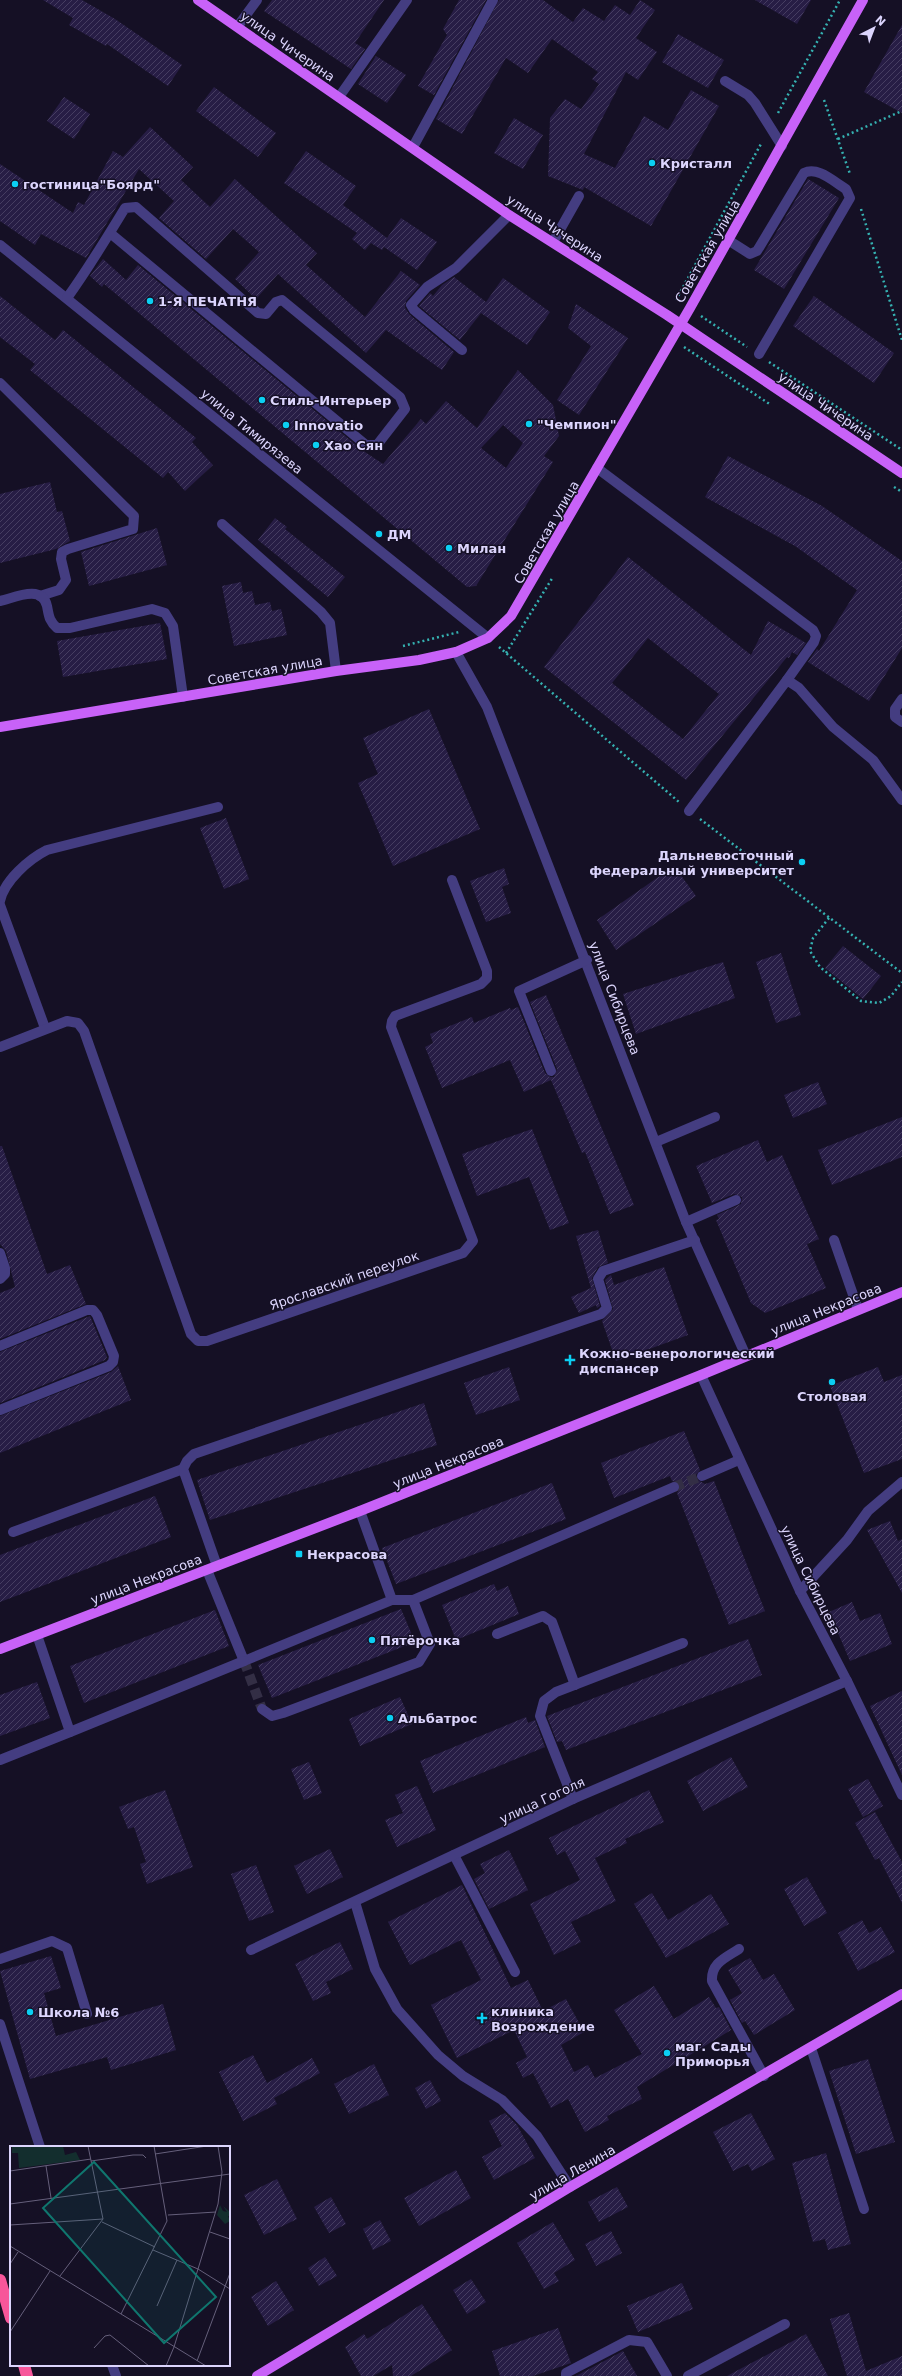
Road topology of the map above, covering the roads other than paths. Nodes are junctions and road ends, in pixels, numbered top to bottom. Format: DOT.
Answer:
graph roads {
  1 [pos="198,0"];
  2 [pos="257,0"];
  3 [pos="406,0"];
  4 [pos="493,0"];
  5 [pos="863,0"];
  6 [pos="238,26"];
  7 [pos="725,81"];
  8 [pos="339,98"];
  9 [pos="782,146"];
  10 [pos="413,147"];
  11 [pos="579,196"];
  12 [pos="509,215"];
  13 [pos="110,233"];
  14 [pos="728,240"];
  15 [pos="553,242"];
  16 [pos="0,245"];
  17 [pos="67,298"];
  18 [pos="680,324"];
  19 [pos="462,350"];
  20 [pos="759,354"];
  21 [pos="0,383"];
  22 [pos="597,468"];
  23 [pos="902,473"];
  24 [pos="222,524"];
  25 [pos="40,596"];
  26 [pos="0,601"];
  27 [pos="488,638"];
  28 [pos="456,652"];
  29 [pos="336,671"];
  30 [pos="788,680"];
  31 [pos="183,697"];
  32 [pos="902,699"];
  33 [pos="902,722"];
  34 [pos="0,728"];
  35 [pos="902,800"];
  36 [pos="218,807"];
  37 [pos="689,811"];
  38 [pos="452,880"];
  39 [pos="0,901"];
  40 [pos="0,905"];
  41 [pos="587,960"];
  42 [pos="45,1028"];
  43 [pos="0,1047"];
  44 [pos="551,1071"];
  45 [pos="715,1117"];
  46 [pos="656,1142"];
  47 [pos="736,1200"];
  48 [pos="686,1222"];
  49 [pos="694,1240"];
  50 [pos="834,1240"];
  51 [pos="0,1254"];
  52 [pos="0,1279"];
  53 [pos="902,1292"];
  54 [pos="858,1309"];
  55 [pos="0,1346"];
  56 [pos="746,1356"];
  57 [pos="701,1376"];
  58 [pos="0,1410"];
  59 [pos="739,1460"];
  60 [pos="183,1469"];
  61 [pos="702,1476"];
  62 [pos="902,1482"];
  63 [pos="674,1487"];
  64 [pos="360,1511"];
  65 [pos="13,1532"];
  66 [pos="217,1566"];
  67 [pos="207,1570"];
  68 [pos="800,1591"];
  69 [pos="392,1600"];
  70 [pos="413,1600"];
  71 [pos="497,1634"];
  72 [pos="37,1635"];
  73 [pos="683,1643"];
  74 [pos="0,1649"];
  75 [pos="244,1661"];
  76 [pos="847,1681"];
  77 [pos="575,1685"];
  78 [pos="262,1709"];
  79 [pos="70,1732"];
  80 [pos="0,1760"];
  81 [pos="902,1795"];
  82 [pos="574,1799"];
  83 [pos="454,1855"];
  84 [pos="355,1902"];
  85 [pos="251,1950"];
  86 [pos="738,1950"];
  87 [pos="0,1959"];
  88 [pos="515,1972"];
  89 [pos="902,1994"];
  90 [pos="87,2014"];
  91 [pos="0,2024"];
  92 [pos="811,2048"];
  93 [pos="764,2076"];
  94 [pos="40,2146"];
  95 [pos="570,2187"];
  96 [pos="864,2209"];
  97 [pos="0,2280"];
  98 [pos="10,2315"];
  99 [pos="785,2324"];
  100 [pos="24,2366"];
  101 [pos="112,2366"];
  102 [pos="27,2376"];
  103 [pos="116,2376"];
  104 [pos="257,2376"];
  105 [pos="566,2376"];
  106 [pos="667,2376"];
  107 [pos="688,2376"];
  1 -- 6 [label="main road, улица Чичерина"];
  2 -- 6 [label="street"];
  3 -- 8 [label="street"];
  4 -- 10 [label="street"];
  5 -- 9 [label="main road, Советская улица"];
  6 -- 8 [label="main road, улица Чичерина"];
  7 -- 9 [label="street"];
  8 -- 10 [label="main road, улица Чичерина"];
  9 -- 14 [label="main road, Советская улица"];
  10 -- 12 [label="main road, улица Чичерина"];
  11 -- 15 [label="street"];
  12 -- 15 [label="main road, улица Чичерина"];
  12 -- 19 [label="street"];
  13 -- 13 [label="street"];
  13 -- 17 [label="street"];
  14 -- 18 [label="main road, Советская улица"];
  14 -- 20 [label="street"];
  15 -- 18 [label="main road, улица Чичерина"];
  16 -- 17 [label="street, улица Тимирязева"];
  17 -- 27 [label="street, улица Тимирязева"];
  18 -- 22 [label="main road, Советская улица"];
  18 -- 23 [label="main road, улица Чичерина"];
  21 -- 25 [label="street"];
  22 -- 27 [label="main road, Советская улица"];
  22 -- 30 [label="street"];
  24 -- 29 [label="street"];
  25 -- 26 [label="street"];
  25 -- 31 [label="street"];
  27 -- 28 [label="main road, Советская улица"];
  28 -- 29 [label="main road, Советская улица"];
  28 -- 41 [label="street, улица Сибирцева"];
  29 -- 31 [label="main road, Советская улица"];
  30 -- 35 [label="street"];
  30 -- 37 [label="street"];
  31 -- 34 [label="main road, Советская улица"];
  32 -- 33 [label="street"];
  36 -- 39 [label="street"];
  38 -- 42 [label="street, Ярославский переулок"];
  40 -- 42 [label="street"];
  41 -- 44 [label="street"];
  41 -- 46 [label="street, улица Сибирцева"];
  42 -- 43 [label="street, Ярославский переулок"];
  45 -- 46 [label="street"];
  46 -- 48 [label="street, улица Сибирцева"];
  47 -- 48 [label="street"];
  48 -- 49 [label="street, улица Сибирцева"];
  49 -- 56 [label="street, улица Сибирцева"];
  49 -- 60 [label="street"];
  50 -- 54 [label="street"];
  51 -- 52 [label="street"];
  53 -- 54 [label="main road, улица Некрасова"];
  54 -- 56 [label="main road, улица Некрасова"];
  55 -- 58 [label="street"];
  56 -- 57 [label="main road, улица Некрасова"];
  57 -- 59 [label="street, улица Сибирцева"];
  57 -- 64 [label="main road, улица Некрасова"];
  59 -- 61 [label="street"];
  59 -- 68 [label="street, улица Сибирцева"];
  60 -- 65 [label="street"];
  60 -- 66 [label="street"];
  62 -- 68 [label="street"];
  63 -- 70 [label="street"];
  64 -- 66 [label="main road, улица Некрасова"];
  64 -- 69 [label="street"];
  66 -- 67 [label="main road, улица Некрасова"];
  67 -- 72 [label="main road, улица Некрасова"];
  67 -- 75 [label="street"];
  68 -- 76 [label="street, улица Сибирцева"];
  69 -- 70 [label="street"];
  69 -- 75 [label="street"];
  70 -- 78 [label="street"];
  71 -- 77 [label="street"];
  72 -- 74 [label="main road, улица Некрасова"];
  72 -- 79 [label="street"];
  73 -- 77 [label="street"];
  75 -- 79 [label="street"];
  76 -- 81 [label="street, улица Сибирцева"];
  76 -- 82 [label="street, улица Гоголя"];
  77 -- 82 [label="street"];
  79 -- 80 [label="street"];
  82 -- 83 [label="street, улица Гоголя"];
  83 -- 84 [label="street, улица Гоголя"];
  83 -- 88 [label="street"];
  84 -- 85 [label="street, улица Гоголя"];
  84 -- 95 [label="street"];
  86 -- 93 [label="street"];
  87 -- 90 [label="street"];
  89 -- 92 [label="main road, улица Ленина"];
  91 -- 94 [label="street"];
  92 -- 93 [label="main road, улица Ленина"];
  92 -- 96 [label="street"];
  93 -- 95 [label="main road, улица Ленина"];
  95 -- 104 [label="main road, улица Ленина"];
  97 -- 98 [label="highway"];
  99 -- 107 [label="street"];
  100 -- 102 [label="highway"];
  101 -- 103 [label="street"];
  105 -- 106 [label="street"];
}
